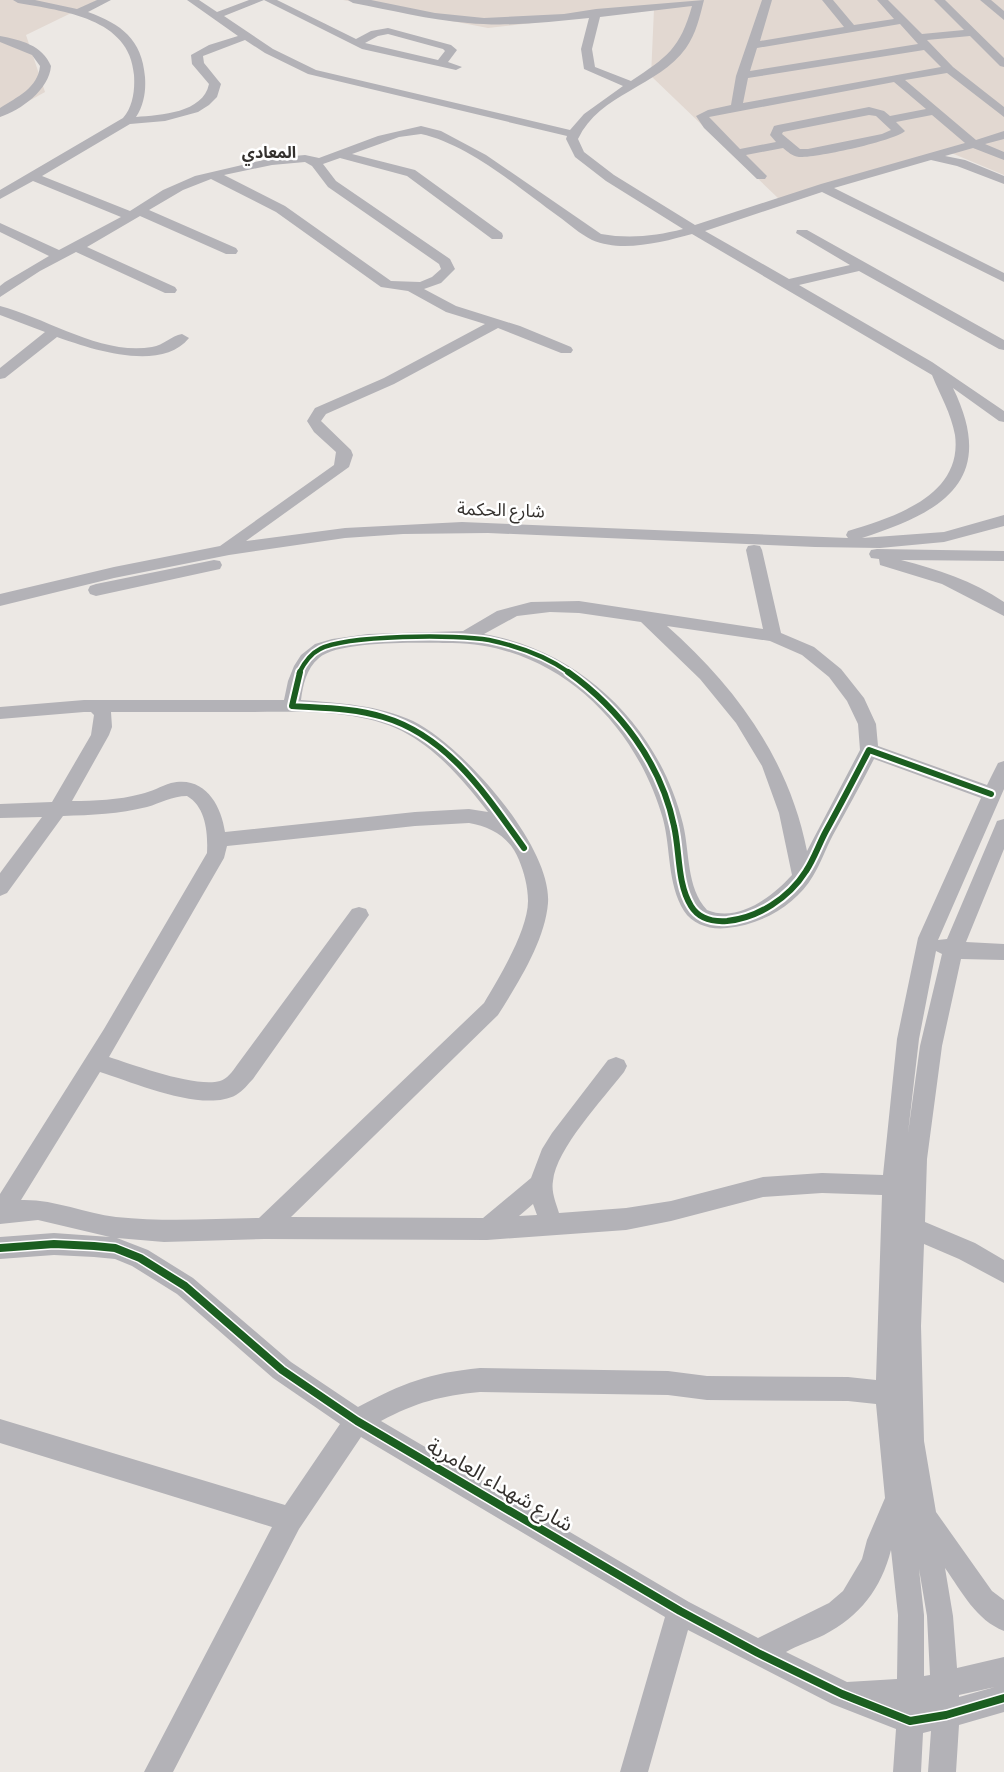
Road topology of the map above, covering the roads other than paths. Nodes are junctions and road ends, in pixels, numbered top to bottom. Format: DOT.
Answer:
graph roads {
  1 [pos="18,0"];
  2 [pos="106,0"];
  3 [pos="192,0"];
  4 [pos="259,0"];
  5 [pos="269,0"];
  6 [pos="353,0"];
  7 [pos="767,0"];
  8 [pos="827,0"];
  9 [pos="882,0"];
  10 [pos="939,0"];
  11 [pos="984,0"];
  12 [pos="699,1"];
  13 [pos="398,4"];
  14 [pos="80,12"];
  15 [pos="596,12"];
  16 [pos="215,16"];
  17 [pos="1004,17"];
  18 [pos="901,21"];
  19 [pos="851,29"];
  20 [pos="970,33"];
  21 [pos="248,36"];
  22 [pos="0,39"];
  23 [pos="15,42"];
  24 [pos="922,42"];
  25 [pos="357,43"];
  26 [pos="754,45"];
  27 [pos="0,49"];
  28 [pos="1003,63"];
  29 [pos="441,64"];
  30 [pos="456,67"];
  31 [pos="949,69"];
  32 [pos="742,76"];
  33 [pos="897,79"];
  34 [pos="634,86"];
  35 [pos="736,107"];
  36 [pos="812,108"];
  37 [pos="934,111"];
  38 [pos="0,113"];
  39 [pos="1004,113"];
  40 [pos="889,120"];
  41 [pos="127,121"];
  42 [pos="573,134"];
  43 [pos="1004,135"];
  44 [pos="785,144"];
  45 [pos="850,144"];
  46 [pos="974,144"];
  47 [pos="739,153"];
  48 [pos="342,155"];
  49 [pos="1004,156"];
  50 [pos="930,157"];
  51 [pos="315,163"];
  52 [pos="880,171"];
  53 [pos="212,175"];
  54 [pos="761,176"];
  55 [pos="34,177"];
  56 [pos="1004,180"];
  57 [pos="823,188"];
  58 [pos="0,195"];
  59 [pos="136,214"];
  60 [pos="0,227"];
  61 [pos="694,230"];
  62 [pos="802,233"];
  63 [pos="497,236"];
  64 [pos="76,248"];
  65 [pos="231,251"];
  66 [pos="60,256"];
  67 [pos="862,266"];
  68 [pos="1004,278"];
  69 [pos="787,284"];
  70 [pos="411,286"];
  71 [pos="170,290"];
  72 [pos="0,293"];
  73 [pos="0,310"];
  74 [pos="496,323"];
  75 [pos="56,332"];
  76 [pos="182,338"];
  77 [pos="1004,346"];
  78 [pos="566,350"];
  79 [pos="933,370"];
  80 [pos="0,375"];
  81 [pos="972,394"];
  82 [pos="1004,412"];
  83 [pos="1003,425"];
  84 [pos="1004,520"];
  85 [pos="826,542"];
  86 [pos="222,550"];
  87 [pos="754,550"];
  88 [pos="858,554"];
  89 [pos="1004,556"];
  90 [pos="0,600"];
  91 [pos="1004,610"];
  92 [pos="0,612"];
  93 [pos="646,617"];
  94 [pos="773,636"];
  95 [pos="466,637"];
  96 [pos="292,706"];
  97 [pos="96,707"];
  98 [pos="0,713"];
  99 [pos="869,750"];
  100 [pos="1004,768"];
  101 [pos="991,794"];
  102 [pos="58,809"];
  103 [pos="0,811"];
  104 [pos="1004,826"];
  105 [pos="218,840"];
  106 [pos="524,848"];
  107 [pos="802,877"];
  108 [pos="0,888"];
  109 [pos="359,915"];
  110 [pos="928,938"];
  111 [pos="952,950"];
  112 [pos="1004,952"];
  113 [pos="96,1062"];
  114 [pos="616,1066"];
  115 [pos="541,1183"];
  116 [pos="904,1186"];
  117 [pos="1,1213"];
  118 [pos="902,1223"];
  119 [pos="551,1224"];
  120 [pos="264,1228"];
  121 [pos="487,1229"];
  122 [pos="0,1248"];
  123 [pos="1004,1272"];
  124 [pos="899,1397"];
  125 [pos="357,1421"];
  126 [pos="0,1431"];
  127 [pos="898,1498"];
  128 [pos="924,1513"];
  129 [pos="290,1520"];
  130 [pos="680,1611"];
  131 [pos="1004,1618"];
  132 [pos="758,1653"];
  133 [pos="1004,1671"];
  134 [pos="945,1684"];
  135 [pos="910,1693"];
  136 [pos="842,1694"];
  137 [pos="1004,1698"];
  138 [pos="946,1715"];
  139 [pos="910,1721"];
  140 [pos="158,1772"];
  141 [pos="634,1772"];
  142 [pos="907,1772"];
  143 [pos="942,1772"];
  1 -- 14 [label="street"];
  2 -- 14 [label="street"];
  3 -- 16 [label="street"];
  4 -- 16 [label="street"];
  5 -- 25 [label="street"];
  6 -- 13 [label="street"];
  7 -- 26 [label="street"];
  8 -- 19 [label="street"];
  9 -- 18 [label="street"];
  10 -- 20 [label="street"];
  11 -- 17 [label="street"];
  12 -- 15 [label="street"];
  12 -- 34 [label="street"];
  13 -- 15 [label="street"];
  14 -- 41 [label="street"];
  15 -- 34 [label="street"];
  16 -- 21 [label="street"];
  18 -- 19 [label="street"];
  18 -- 24 [label="street"];
  19 -- 26 [label="street"];
  20 -- 24 [label="street"];
  20 -- 28 [label="street"];
  21 -- 41 [label="street"];
  21 -- 42 [label="street"];
  22 -- 23 [label="street"];
  23 -- 27 [label="street"];
  23 -- 38 [label="street"];
  24 -- 31 [label="street"];
  24 -- 32 [label="street"];
  25 -- 29 [label="street"];
  25 -- 29 [label="street"];
  26 -- 32 [label="street"];
  29 -- 30 [label="street"];
  31 -- 33 [label="street"];
  31 -- 39 [label="street"];
  32 -- 35 [label="street"];
  33 -- 36 [label="street"];
  33 -- 37 [label="street"];
  34 -- 42 [label="street"];
  35 -- 36 [label="street"];
  35 -- 47 [label="street"];
  36 -- 40 [label="street"];
  36 -- 44 [label="street"];
  37 -- 40 [label="street"];
  37 -- 46 [label="street"];
  40 -- 45 [label="street"];
  41 -- 55 [label="street"];
  42 -- 61 [label="street"];
  43 -- 46 [label="street"];
  44 -- 45 [label="street"];
  44 -- 47 [label="street"];
  45 -- 52 [label="street"];
  46 -- 49 [label="street"];
  46 -- 50 [label="street"];
  47 -- 54 [label="street"];
  48 -- 51 [label="street"];
  48 -- 61 [label="street"];
  48 -- 63 [label="street"];
  50 -- 52 [label="street"];
  50 -- 56 [label="street"];
  51 -- 53 [label="street"];
  51 -- 70 [label="street"];
  52 -- 57 [label="street"];
  53 -- 59 [label="street"];
  53 -- 70 [label="street"];
  55 -- 58 [label="street"];
  55 -- 59 [label="street"];
  57 -- 61 [label="street"];
  57 -- 68 [label="street"];
  59 -- 64 [label="street"];
  59 -- 65 [label="street"];
  60 -- 66 [label="street"];
  61 -- 69 [label="street"];
  62 -- 67 [label="street"];
  64 -- 66 [label="street"];
  64 -- 71 [label="street"];
  66 -- 72 [label="street"];
  67 -- 69 [label="street"];
  67 -- 77 [label="street"];
  69 -- 79 [label="street"];
  70 -- 74 [label="street"];
  73 -- 75 [label="street"];
  74 -- 78 [label="street"];
  74 -- 86 [label="street"];
  75 -- 76 [label="street"];
  75 -- 80 [label="street"];
  79 -- 81 [label="street"];
  79 -- 83 [label="street"];
  79 -- 85 [label="street"];
  81 -- 82 [label="street"];
  81 -- 83 [label="street"];
  84 -- 85 [label="street, شارع الحكمة"];
  85 -- 86 [label="street, شارع الحكمة"];
  86 -- 90 [label="street, شارع الحكمة"];
  87 -- 88 [label="street, شارع الحكمة"];
  87 -- 92 [label="street, شارع الحكمة"];
  87 -- 94 [label="street"];
  88 -- 89 [label="street, شارع الحكمة"];
  88 -- 91 [label="street"];
  93 -- 94 [label="street"];
  93 -- 95 [label="street"];
  93 -- 107 [label="street"];
  94 -- 99 [label="street"];
  95 -- 96 [label="street"];
  95 -- 107 [label="street"];
  96 -- 97 [label="street"];
  96 -- 106 [label="street"];
  97 -- 98 [label="street"];
  97 -- 102 [label="street"];
  99 -- 101 [label="street"];
  99 -- 107 [label="street"];
  100 -- 101 [label="street"];
  101 -- 110 [label="street"];
  102 -- 103 [label="street"];
  102 -- 105 [label="street"];
  102 -- 108 [label="street"];
  104 -- 111 [label="street"];
  105 -- 106 [label="street"];
  105 -- 113 [label="street"];
  106 -- 120 [label="street"];
  109 -- 113 [label="street"];
  110 -- 111 [label="street"];
  110 -- 116 [label="street"];
  111 -- 112 [label="street"];
  111 -- 116 [label="street"];
  113 -- 117 [label="street"];
  114 -- 115 [label="street"];
  115 -- 119 [label="street"];
  115 -- 121 [label="street"];
  116 -- 118 [label="street"];
  116 -- 119 [label="street"];
  117 -- 120 [label="street"];
  118 -- 123 [label="street"];
  118 -- 124 [label="street"];
  119 -- 121 [label="street"];
  120 -- 121 [label="street"];
  122 -- 125 [label="street, شارع شهداء العامرية"];
  124 -- 125 [label="street"];
  124 -- 127 [label="street"];
  124 -- 128 [label="street"];
  125 -- 129 [label="street"];
  125 -- 130 [label="street, شارع شهداء العامرية"];
  126 -- 129 [label="street"];
  127 -- 132 [label="street"];
  127 -- 135 [label="street"];
  128 -- 131 [label="street"];
  128 -- 134 [label="street"];
  129 -- 140 [label="street"];
  130 -- 132 [label="street, شارع شهداء العامرية"];
  130 -- 141 [label="street"];
  132 -- 136 [label="street, شارع شهداء العامرية"];
  133 -- 134 [label="street, شارع شهداء العامرية"];
  134 -- 135 [label="street, شارع شهداء العامرية"];
  134 -- 138 [label="street"];
  135 -- 136 [label="street, شارع شهداء العامرية"];
  135 -- 139 [label="street"];
  136 -- 139 [label="street, شارع شهداء العامرية"];
  137 -- 138 [label="street"];
  138 -- 139 [label="street"];
  138 -- 143 [label="street"];
  139 -- 142 [label="street"];
}
